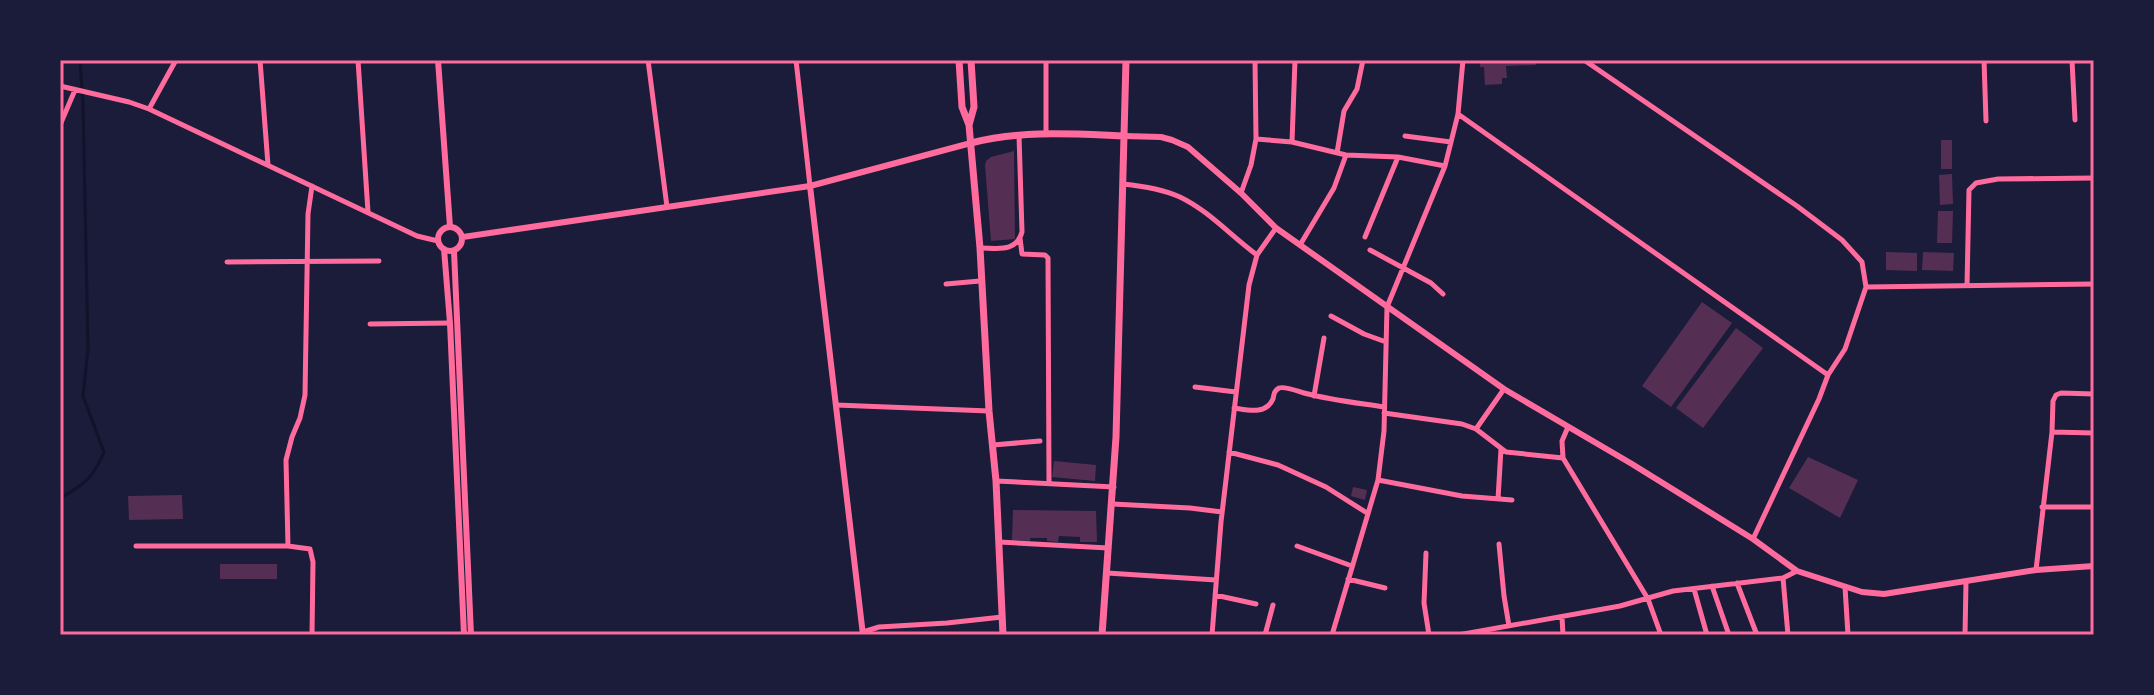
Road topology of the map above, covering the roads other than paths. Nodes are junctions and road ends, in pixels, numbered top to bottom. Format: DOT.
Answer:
graph roads {
  1 [pos="176,60"];
  2 [pos="260,60"];
  3 [pos="358,60"];
  4 [pos="438,60"];
  5 [pos="648,60"];
  6 [pos="796,60"];
  7 [pos="959,60"];
  8 [pos="971,60"];
  9 [pos="1046,60"];
  10 [pos="1126,60"];
  11 [pos="1255,60"];
  12 [pos="1295,60"];
  13 [pos="1363,60"];
  14 [pos="1463,60"];
  15 [pos="1584,60"];
  16 [pos="1984,60"];
  17 [pos="2072,60"];
  18 [pos="60,86"];
  19 [pos="77,90"];
  20 [pos="149,109"];
  21 [pos="1458,114"];
  22 [pos="2075,120"];
  23 [pos="1986,121"];
  24 [pos="60,125"];
  25 [pos="969,125"];
  26 [pos="1046,133"];
  27 [pos="1019,135"];
  28 [pos="1124,136"];
  29 [pos="1405,136"];
  30 [pos="1256,139"];
  31 [pos="1292,142"];
  32 [pos="1451,142"];
  33 [pos="971,143"];
  34 [pos="1337,153"];
  35 [pos="1346,155"];
  36 [pos="1398,157"];
  37 [pos="268,165"];
  38 [pos="1445,166"];
  39 [pos="2094,178"];
  40 [pos="1123,184"];
  41 [pos="312,186"];
  42 [pos="810,186"];
  43 [pos="1241,193"];
  44 [pos="667,207"];
  45 [pos="368,213"];
  46 [pos="450,227"];
  47 [pos="1276,228"];
  48 [pos="463,237"];
  49 [pos="1365,237"];
  50 [pos="1020,238"];
  51 [pos="438,241"];
  52 [pos="1300,245"];
  53 [pos="980,248"];
  54 [pos="444,249"];
  55 [pos="1370,250"];
  56 [pos="454,251"];
  57 [pos="1257,255"];
  58 [pos="307,261"];
  59 [pos="379,261"];
  60 [pos="227,262"];
  61 [pos="1402,268"];
  62 [pos="980,281"];
  63 [pos="946,284"];
  64 [pos="2094,284"];
  65 [pos="1967,286"];
  66 [pos="1866,287"];
  67 [pos="1443,294"];
  68 [pos="1387,307"];
  69 [pos="1331,316"];
  70 [pos="450,323"];
  71 [pos="370,324"];
  72 [pos="1324,338"];
  73 [pos="1386,342"];
  74 [pos="1828,375"];
  75 [pos="1195,387"];
  76 [pos="1504,389"];
  77 [pos="1236,392"];
  78 [pos="2094,394"];
  79 [pos="1314,396"];
  80 [pos="836,405"];
  81 [pos="1234,408"];
  82 [pos="1384,410"];
  83 [pos="989,411"];
  84 [pos="1568,427"];
  85 [pos="1476,429"];
  86 [pos="2052,432"];
  87 [pos="2094,433"];
  88 [pos="1040,441"];
  89 [pos="993,445"];
  90 [pos="1501,449"];
  91 [pos="1229,452"];
  92 [pos="1563,458"];
  93 [pos="1378,480"];
  94 [pos="996,481"];
  95 [pos="1049,483"];
  96 [pos="1114,487"];
  97 [pos="1498,499"];
  98 [pos="1512,500"];
  99 [pos="1113,504"];
  100 [pos="2042,507"];
  101 [pos="2094,507"];
  102 [pos="1222,512"];
  103 [pos="1367,513"];
  104 [pos="1753,539"];
  105 [pos="999,542"];
  106 [pos="1499,544"];
  107 [pos="136,546"];
  108 [pos="288,546"];
  109 [pos="1297,546"];
  110 [pos="1109,548"];
  111 [pos="1426,553"];
  112 [pos="1352,566"];
  113 [pos="2094,566"];
  114 [pos="2036,570"];
  115 [pos="1797,571"];
  116 [pos="1107,573"];
  117 [pos="1783,578"];
  118 [pos="1348,579"];
  119 [pos="1216,580"];
  120 [pos="1966,582"];
  121 [pos="1737,583"];
  122 [pos="1712,586"];
  123 [pos="1845,587"];
  124 [pos="1385,588"];
  125 [pos="1694,589"];
  126 [pos="1215,595"];
  127 [pos="1648,599"];
  128 [pos="1256,604"];
  129 [pos="1273,605"];
  130 [pos="1002,617"];
  131 [pos="1562,617"];
  132 [pos="1509,626"];
  133 [pos="863,633"];
  134 [pos="312,635"];
  135 [pos="464,635"];
  136 [pos="471,635"];
  137 [pos="1003,635"];
  138 [pos="1102,635"];
  139 [pos="1212,635"];
  140 [pos="1265,635"];
  141 [pos="1332,635"];
  142 [pos="1429,635"];
  143 [pos="1458,635"];
  144 [pos="1563,635"];
  145 [pos="1661,635"];
  146 [pos="1707,635"];
  147 [pos="1729,635"];
  148 [pos="1757,635"];
  149 [pos="1788,635"];
  150 [pos="1848,635"];
  151 [pos="1965,635"];
  1 -- 20 [label="street"];
  2 -- 37 [label="street"];
  3 -- 45 [label="street"];
  4 -- 46 [label="street"];
  5 -- 44 [label="street"];
  6 -- 42 [label="street"];
  7 -- 25 [label="main road"];
  8 -- 25 [label="main road"];
  9 -- 26 [label="street"];
  10 -- 28 [label="main road"];
  11 -- 30 [label="street"];
  12 -- 31 [label="street"];
  13 -- 34 [label="street"];
  14 -- 21 [label="street"];
  15 -- 66 [label="street"];
  16 -- 23 [label="street"];
  17 -- 22 [label="street"];
  18 -- 19 [label="street"];
  19 -- 20 [label="street"];
  19 -- 24 [label="street"];
  20 -- 37 [label="street"];
  21 -- 32 [label="street"];
  21 -- 74 [label="street"];
  25 -- 33 [label="main road"];
  26 -- 27 [label="main road"];
  26 -- 28 [label="main road"];
  27 -- 33 [label="main road"];
  27 -- 50 [label="street"];
  28 -- 40 [label="main road"];
  28 -- 43 [label="street"];
  29 -- 32 [label="street"];
  30 -- 31 [label="street"];
  30 -- 43 [label="street"];
  31 -- 34 [label="street"];
  32 -- 38 [label="street"];
  33 -- 42 [label="street"];
  33 -- 53 [label="main road"];
  34 -- 35 [label="street"];
  35 -- 36 [label="street"];
  35 -- 52 [label="street"];
  36 -- 38 [label="street"];
  36 -- 49 [label="street"];
  37 -- 41 [label="street"];
  38 -- 61 [label="street"];
  39 -- 65 [label="street"];
  40 -- 57 [label="street"];
  40 -- 96 [label="main road"];
  41 -- 45 [label="street"];
  41 -- 58 [label="street"];
  42 -- 44 [label="street"];
  42 -- 80 [label="street"];
  43 -- 47 [label="street"];
  44 -- 48 [label="street"];
  45 -- 51 [label="street"];
  46 -- 48 [label="street"];
  46 -- 51 [label="street"];
  47 -- 52 [label="street"];
  47 -- 57 [label="street"];
  48 -- 56 [label="street"];
  50 -- 53 [label="street"];
  50 -- 95 [label="street"];
  51 -- 54 [label="street"];
  52 -- 68 [label="street"];
  53 -- 62 [label="main road"];
  54 -- 56 [label="street"];
  54 -- 70 [label="street"];
  55 -- 61 [label="street"];
  56 -- 136 [label="street"];
  57 -- 77 [label="street"];
  58 -- 59 [label="street"];
  58 -- 60 [label="street"];
  58 -- 108 [label="street"];
  61 -- 67 [label="street"];
  61 -- 68 [label="street"];
  62 -- 63 [label="street"];
  62 -- 83 [label="main road"];
  64 -- 65 [label="street"];
  65 -- 66 [label="street"];
  66 -- 74 [label="street"];
  68 -- 73 [label="street"];
  68 -- 76 [label="street"];
  69 -- 73 [label="street"];
  70 -- 71 [label="street"];
  70 -- 135 [label="street"];
  72 -- 79 [label="street"];
  73 -- 82 [label="street"];
  74 -- 104 [label="street"];
  75 -- 77 [label="street"];
  76 -- 84 [label="street"];
  76 -- 85 [label="street"];
  77 -- 81 [label="street"];
  78 -- 86 [label="street"];
  79 -- 81 [label="street"];
  79 -- 82 [label="street"];
  80 -- 83 [label="street"];
  80 -- 133 [label="street"];
  81 -- 91 [label="street"];
  82 -- 85 [label="street"];
  82 -- 93 [label="street"];
  83 -- 89 [label="main road"];
  84 -- 92 [label="street"];
  84 -- 104 [label="street"];
  85 -- 90 [label="street"];
  86 -- 87 [label="street"];
  86 -- 100 [label="street"];
  88 -- 89 [label="street"];
  89 -- 94 [label="main road"];
  90 -- 92 [label="street"];
  90 -- 97 [label="street"];
  91 -- 102 [label="street"];
  91 -- 103 [label="street"];
  92 -- 127 [label="street"];
  93 -- 97 [label="street"];
  93 -- 103 [label="street"];
  94 -- 95 [label="street"];
  94 -- 105 [label="main road"];
  95 -- 96 [label="street"];
  96 -- 99 [label="main road"];
  97 -- 98 [label="street"];
  99 -- 102 [label="street"];
  99 -- 110 [label="main road"];
  100 -- 101 [label="street"];
  100 -- 114 [label="street"];
  102 -- 119 [label="street"];
  103 -- 112 [label="street"];
  104 -- 115 [label="street"];
  105 -- 110 [label="street"];
  105 -- 130 [label="main road"];
  106 -- 132 [label="street"];
  107 -- 108 [label="street"];
  108 -- 134 [label="street"];
  109 -- 112 [label="street"];
  110 -- 116 [label="main road"];
  111 -- 142 [label="street"];
  112 -- 118 [label="street"];
  113 -- 114 [label="street"];
  114 -- 120 [label="street"];
  115 -- 117 [label="street"];
  115 -- 123 [label="street"];
  116 -- 119 [label="street"];
  116 -- 138 [label="main road"];
  117 -- 121 [label="street"];
  117 -- 149 [label="street"];
  118 -- 124 [label="street"];
  118 -- 141 [label="street"];
  119 -- 126 [label="street"];
  120 -- 123 [label="street"];
  120 -- 151 [label="street"];
  121 -- 122 [label="street"];
  121 -- 148 [label="street"];
  122 -- 125 [label="street"];
  122 -- 147 [label="street"];
  123 -- 150 [label="street"];
  125 -- 127 [label="street"];
  125 -- 146 [label="street"];
  126 -- 128 [label="street"];
  126 -- 139 [label="street"];
  127 -- 131 [label="street"];
  127 -- 145 [label="street"];
  129 -- 140 [label="street"];
  130 -- 133 [label="street"];
  130 -- 137 [label="main road"];
  131 -- 132 [label="street"];
  131 -- 144 [label="street"];
  132 -- 143 [label="street"];
}
